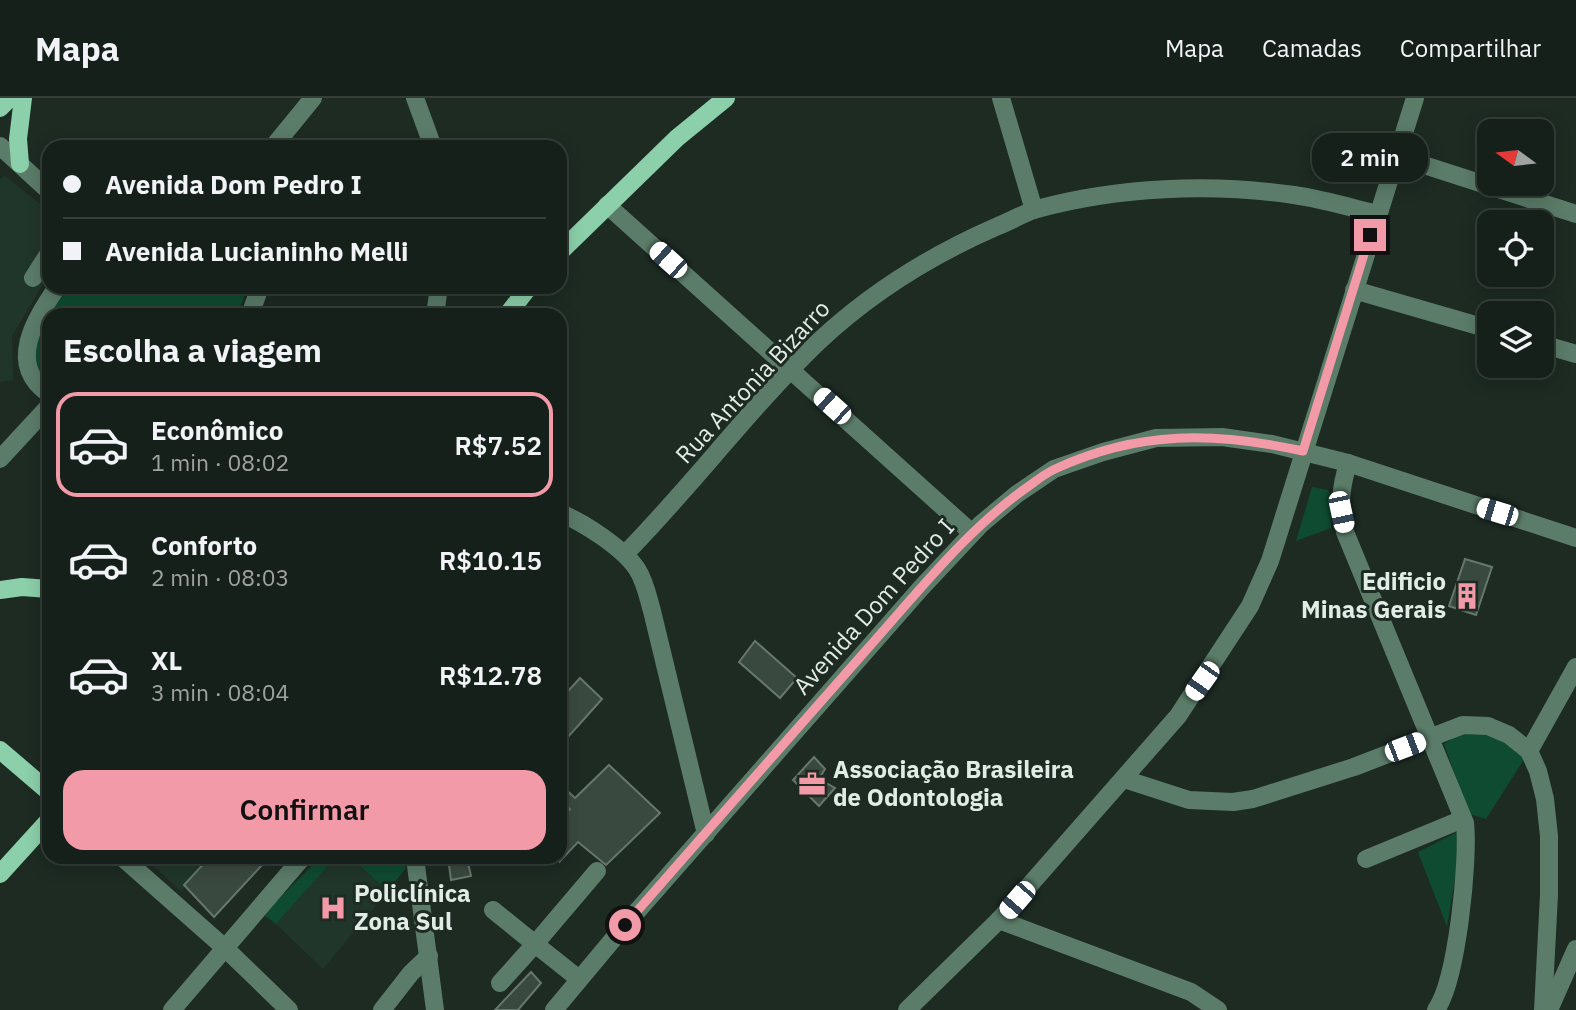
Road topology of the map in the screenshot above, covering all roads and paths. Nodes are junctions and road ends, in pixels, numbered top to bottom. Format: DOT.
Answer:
graph roads {
  1 [pos="10,98"];
  2 [pos="23,98"];
  3 [pos="313,98"];
  4 [pos="415,98"];
  5 [pos="726,98"];
  6 [pos="1001,98"];
  7 [pos="1415,98"];
  8 [pos="0,108"];
  9 [pos="279,140"];
  10 [pos="430,140"];
  11 [pos="2,150"];
  12 [pos="1395,156"];
  13 [pos="20,164"];
  14 [pos="42,184"];
  15 [pos="607,205"];
  16 [pos="1034,210"];
  17 [pos="1377,214"];
  18 [pos="1576,214"];
  19 [pos="567,245"];
  20 [pos="42,264"];
  21 [pos="33,278"];
  22 [pos="1354,290"];
  23 [pos="524,294"];
  24 [pos="512,308"];
  25 [pos="42,311"];
  26 [pos="1477,326"];
  27 [pos="1554,348"];
  28 [pos="1576,354"];
  29 [pos="792,370"];
  30 [pos="42,389"];
  31 [pos="42,413"];
  32 [pos="1303,451"];
  33 [pos="0,458"];
  34 [pos="1348,463"];
  35 [pos="567,515"];
  36 [pos="972,533"];
  37 [pos="1576,538"];
  38 [pos="625,554"];
  39 [pos="42,588"];
  40 [pos="0,590"];
  41 [pos="1576,667"];
  42 [pos="1431,738"];
  43 [pos="0,750"];
  44 [pos="1529,751"];
  45 [pos="1124,779"];
  46 [pos="42,786"];
  47 [pos="1463,819"];
  48 [pos="42,828"];
  49 [pos="706,834"];
  50 [pos="1366,859"];
  51 [pos="130,864"];
  52 [pos="297,864"];
  53 [pos="416,864"];
  54 [pos="597,871"];
  55 [pos="0,874"];
  56 [pos="492,910"];
  57 [pos="999,920"];
  58 [pos="535,944"];
  59 [pos="226,949"];
  60 [pos="1576,949"];
  61 [pos="429,956"];
  62 [pos="579,979"];
  63 [pos="500,983"];
  64 [pos="397,1001"];
  65 [pos="438,1007"];
  66 [pos="172,1010"];
  67 [pos="289,1010"];
  68 [pos="382,1010"];
  69 [pos="554,1010"];
  70 [pos="907,1010"];
  71 [pos="1218,1010"];
  72 [pos="1436,1010"];
  73 [pos="1543,1010"];
  74 [pos="1549,1010"];
  1 -- 8 [label="main road"];
  2 -- 13 [label="main road"];
  3 -- 9 [label="street"];
  4 -- 10 [label="street"];
  5 -- 15 [label="main road"];
  6 -- 16 [label="street"];
  7 -- 12 [label="street"];
  11 -- 13 [label="street"];
  12 -- 17 [label="street"];
  12 -- 18 [label="street"];
  13 -- 14 [label="street"];
  15 -- 19 [label="main road"];
  15 -- 29 [label="street"];
  16 -- 17 [label="street, Rua Antonia Bizarro"];
  16 -- 29 [label="street, Rua Antonia Bizarro"];
  17 -- 22 [label="street"];
  20 -- 21 [label="street"];
  22 -- 26 [label="street"];
  22 -- 32 [label="street"];
  23 -- 24 [label="main road"];
  25 -- 30 [label="street"];
  27 -- 28 [label="street"];
  29 -- 36 [label="street"];
  29 -- 38 [label="street, Rua Antonia Bizarro"];
  31 -- 33 [label="street"];
  32 -- 34 [label="street, Avenida Dom Pedro I"];
  32 -- 36 [label="street, Avenida Dom Pedro I"];
  32 -- 45 [label="street"];
  34 -- 37 [label="street, Avenida Dom Pedro I"];
  34 -- 42 [label="street"];
  35 -- 38 [label="street"];
  36 -- 49 [label="street, Avenida Dom Pedro I"];
  38 -- 49 [label="street"];
  39 -- 40 [label="main road"];
  41 -- 44 [label="street"];
  42 -- 44 [label="street"];
  42 -- 45 [label="street"];
  42 -- 47 [label="street"];
  43 -- 46 [label="main road"];
  44 -- 73 [label="street"];
  45 -- 57 [label="street"];
  47 -- 50 [label="street"];
  47 -- 72 [label="street"];
  48 -- 55 [label="main road"];
  49 -- 62 [label="street, Avenida Dom Pedro I"];
  51 -- 59 [label="street"];
  52 -- 59 [label="street"];
  53 -- 61 [label="street"];
  54 -- 58 [label="street"];
  56 -- 58 [label="street"];
  57 -- 70 [label="street"];
  57 -- 71 [label="street"];
  58 -- 62 [label="street"];
  58 -- 63 [label="street"];
  59 -- 66 [label="street"];
  59 -- 67 [label="street"];
  60 -- 74 [label="street"];
  61 -- 64 [label="street"];
  61 -- 65 [label="street"];
  62 -- 69 [label="street, Avenida Dom Pedro I"];
  64 -- 68 [label="street"];
}
